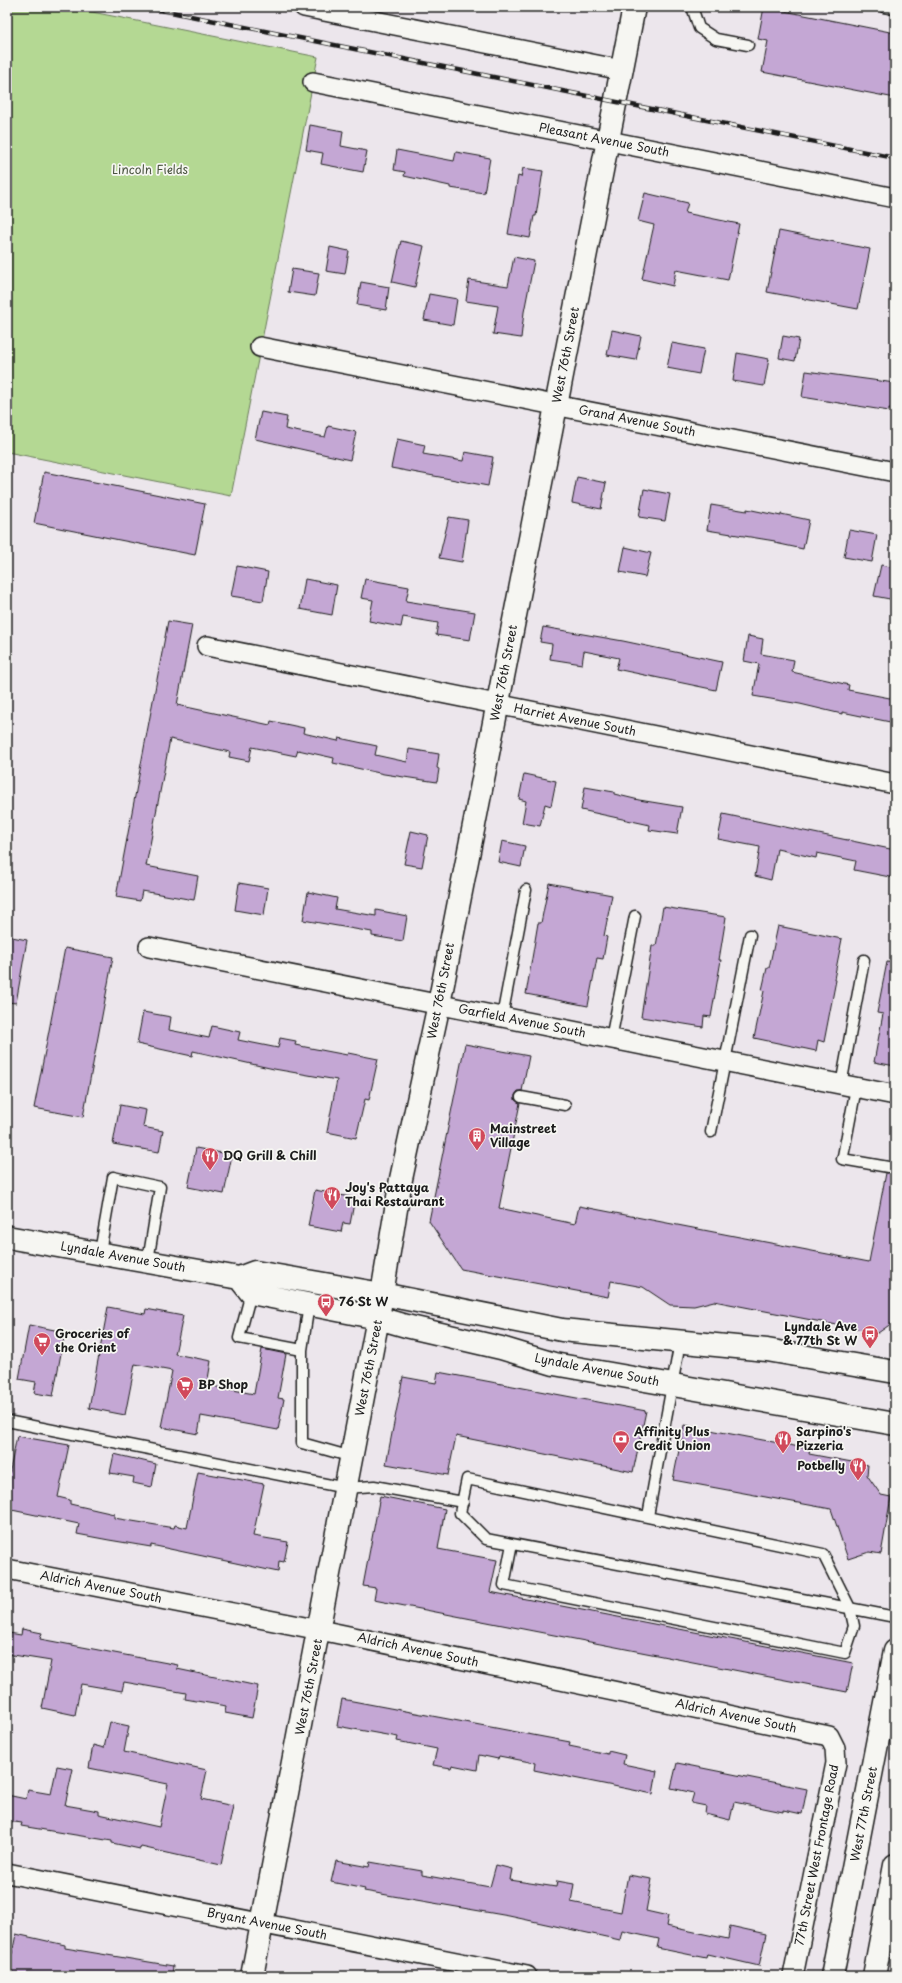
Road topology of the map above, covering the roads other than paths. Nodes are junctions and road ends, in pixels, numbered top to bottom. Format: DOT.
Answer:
graph roads {
  1 [pos="304,7"];
  2 [pos="634,7"];
  3 [pos="692,7"];
  4 [pos="884,7"];
  5 [pos="895,9"];
  6 [pos="748,45"];
  7 [pos="622,70"];
  8 [pos="313,82"];
  9 [pos="608,141"];
  10 [pos="895,198"];
  11 [pos="260,347"];
  12 [pos="556,405"];
  13 [pos="895,472"];
  14 [pos="207,646"];
  15 [pos="498,704"];
  16 [pos="895,784"];
  17 [pos="526,890"];
  18 [pos="635,916"];
  19 [pos="750,935"];
  20 [pos="149,947"];
  21 [pos="864,960"];
  22 [pos="439,1004"];
  23 [pos="502,1017"];
  24 [pos="611,1039"];
  25 [pos="726,1061"];
  26 [pos="848,1086"];
  27 [pos="895,1095"];
  28 [pos="521,1097"];
  29 [pos="565,1105"];
  30 [pos="711,1132"];
  31 [pos="888,1167"];
  32 [pos="7,1237"];
  33 [pos="100,1252"];
  34 [pos="148,1261"];
  35 [pos="245,1286"];
  36 [pos="382,1294"];
  37 [pos="309,1304"];
  38 [pos="378,1318"];
  39 [pos="680,1342"];
  40 [pos="302,1350"];
  41 [pos="895,1372"];
  42 [pos="672,1385"];
  43 [pos="7,1420"];
  44 [pos="895,1424"];
  45 [pos="352,1457"];
  46 [pos="346,1488"];
  47 [pos="463,1502"];
  48 [pos="648,1516"];
  49 [pos="512,1544"];
  50 [pos="7,1569"];
  51 [pos="850,1608"];
  52 [pos="895,1617"];
  53 [pos="320,1630"];
  54 [pos="895,1651"];
  55 [pos="829,1736"];
  56 [pos="895,1865"];
  57 [pos="7,1873"];
  58 [pos="263,1923"];
  59 [pos="252,1976"];
  60 [pos="527,1976"];
  61 [pos="793,1976"];
  62 [pos="832,1976"];
  63 [pos="874,1976"];
  1 -- 7 [label="street"];
  2 -- 7 [label="street, West 76th Street"];
  3 -- 6 [label="lane"];
  4 -- 5 [label="lane"];
  7 -- 9 [label="street, West 76th Street"];
  8 -- 9 [label="street, Pleasant Avenue South"];
  9 -- 10 [label="street, Pleasant Avenue South"];
  9 -- 12 [label="street, West 76th Street"];
  11 -- 12 [label="street, Grand Avenue South"];
  12 -- 13 [label="street, Grand Avenue South"];
  12 -- 15 [label="street, West 76th Street"];
  14 -- 15 [label="street, Harriet Avenue South"];
  15 -- 16 [label="street, Harriet Avenue South"];
  15 -- 22 [label="street, West 76th Street"];
  17 -- 23 [label="lane"];
  18 -- 24 [label="lane"];
  19 -- 25 [label="lane"];
  20 -- 22 [label="street, Garfield Avenue South"];
  21 -- 26 [label="lane"];
  22 -- 23 [label="street, Garfield Avenue South"];
  22 -- 36 [label="street, West 76th Street"];
  23 -- 24 [label="street, Garfield Avenue South"];
  24 -- 25 [label="street, Garfield Avenue South"];
  25 -- 26 [label="street, Garfield Avenue South"];
  25 -- 30 [label="lane"];
  26 -- 27 [label="street, Garfield Avenue South"];
  26 -- 31 [label="lane"];
  28 -- 29 [label="lane"];
  32 -- 33 [label="street, Lyndale Avenue South"];
  33 -- 34 [label="street, Lyndale Avenue South"];
  33 -- 34 [label="lane"];
  34 -- 35 [label="street, Lyndale Avenue South"];
  35 -- 36 [label="street, Lyndale Avenue South"];
  35 -- 37 [label="street, Lyndale Avenue South"];
  35 -- 40 [label="lane"];
  36 -- 38 [label="street, West 76th Street"];
  36 -- 39 [label="street, Lyndale Avenue South"];
  37 -- 38 [label="street, Lyndale Avenue South"];
  37 -- 40 [label="lane"];
  38 -- 42 [label="street, Lyndale Avenue South"];
  38 -- 45 [label="street, West 76th Street"];
  39 -- 41 [label="street, Lyndale Avenue South"];
  39 -- 42 [label="lane"];
  40 -- 45 [label="lane"];
  42 -- 44 [label="street, Lyndale Avenue South"];
  42 -- 48 [label="lane"];
  43 -- 46 [label="lane"];
  45 -- 46 [label="street, West 76th Street"];
  46 -- 47 [label="lane"];
  46 -- 53 [label="street, West 76th Street"];
  47 -- 48 [label="lane"];
  47 -- 49 [label="lane"];
  48 -- 51 [label="lane"];
  49 -- 51 [label="lane"];
  49 -- 51 [label="lane"];
  50 -- 53 [label="street, Aldrich Avenue South"];
  51 -- 52 [label="lane"];
  53 -- 55 [label="street, Aldrich Avenue South"];
  53 -- 58 [label="street, West 76th Street"];
  54 -- 62 [label="street, West 77th Street"];
  55 -- 61 [label="street, 77th Street West Frontage Road"];
  56 -- 63 [label="street"];
  57 -- 58 [label="street, Bryant Avenue South"];
  58 -- 59 [label="street, West 76th Street"];
  58 -- 60 [label="street, Bryant Avenue South"];
}
